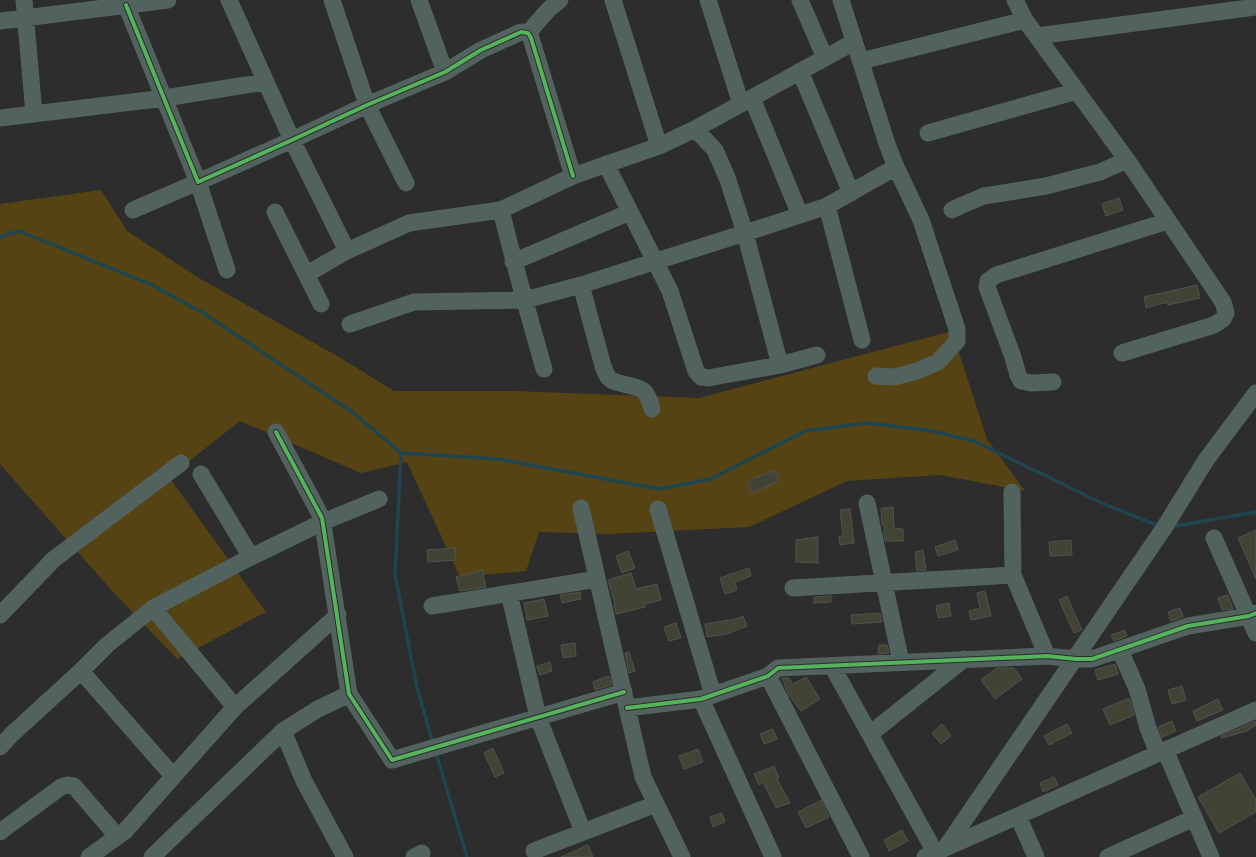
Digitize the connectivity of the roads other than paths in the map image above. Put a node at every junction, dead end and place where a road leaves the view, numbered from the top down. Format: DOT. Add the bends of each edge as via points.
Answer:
graph roads {
  1 [pos="24,0"];
  2 [pos="168,0"];
  3 [pos="229,0"];
  4 [pos="332,0"];
  5 [pos="419,0"];
  6 [pos="560,0"];
  7 [pos="613,0"];
  8 [pos="708,0"];
  9 [pos="800,0"];
  10 [pos="841,0"];
  11 [pos="1015,0"];
  12 [pos="116,4"];
  13 [pos="1256,6"];
  14 [pos="25,18"];
  15 [pos="1025,20"];
  16 [pos="0,21"];
  17 [pos="528,32"];
  18 [pos="1036,36"];
  19 [pos="854,42"];
  20 [pos="825,58"];
  21 [pos="861,61"];
  22 [pos="800,71"];
  23 [pos="445,72"];
  24 [pos="266,82"];
  25 [pos="1077,91"];
  26 [pos="165,98"];
  27 [pos="746,101"];
  28 [pos="367,105"];
  29 [pos="34,114"];
  30 [pos="0,118"];
  31 [pos="695,129"];
  32 [pos="928,133"];
  33 [pos="292,140"];
  34 [pos="659,146"];
  35 [pos="1127,160"];
  36 [pos="606,164"];
  37 [pos="896,167"];
  38 [pos="573,176"];
  39 [pos="198,182"];
  40 [pos="406,182"];
  41 [pos="851,193"];
  42 [pos="827,206"];
  43 [pos="133,210"];
  44 [pos="501,210"];
  45 [pos="952,210"];
  46 [pos="275,212"];
  47 [pos="630,212"];
  48 [pos="800,215"];
  49 [pos="1168,221"];
  50 [pos="745,233"];
  51 [pos="347,251"];
  52 [pos="654,261"];
  53 [pos="513,262"];
  54 [pos="227,270"];
  55 [pos="307,274"];
  56 [pos="581,285"];
  57 [pos="525,300"];
  58 [pos="321,304"];
  59 [pos="350,324"];
  60 [pos="862,340"];
  61 [pos="1122,353"];
  62 [pos="817,355"];
  63 [pos="780,365"];
  64 [pos="544,369"];
  65 [pos="876,376"];
  66 [pos="1054,382"];
  67 [pos="1256,393"];
  68 [pos="652,409"];
  69 [pos="276,432"];
  70 [pos="181,462"];
  71 [pos="201,474"];
  72 [pos="1012,492"];
  73 [pos="379,499"];
  74 [pos="867,503"];
  75 [pos="581,508"];
  76 [pos="658,509"];
  77 [pos="323,522"];
  78 [pos="1214,538"];
  79 [pos="250,557"];
  80 [pos="1013,575"];
  81 [pos="598,578"];
  82 [pos="884,583"];
  83 [pos="793,588"];
  84 [pos="509,593"];
  85 [pos="432,606"];
  86 [pos="153,608"];
  87 [pos="0,615"];
  88 [pos="338,615"];
  89 [pos="1252,615"];
  90 [pos="1256,633"];
  91 [pos="1120,650"];
  92 [pos="1047,656"];
  93 [pos="1076,659"];
  94 [pos="964,660"];
  95 [pos="901,662"];
  96 [pos="832,666"];
  97 [pos="81,671"];
  98 [pos="768,676"];
  99 [pos="349,694"];
  100 [pos="707,697"];
  101 [pos="626,700"];
  102 [pos="235,707"];
  103 [pos="1256,710"];
  104 [pos="538,717"];
  105 [pos="283,732"];
  106 [pos="870,734"];
  107 [pos="0,747"];
  108 [pos="1161,752"];
  109 [pos="173,776"];
  110 [pos="656,804"];
  111 [pos="1018,816"];
  112 [pos="1194,818"];
  113 [pos="0,832"];
  114 [pos="583,832"];
  115 [pos="117,836"];
  116 [pos="534,850"];
  117 [pos="936,852"];
  118 [pos="89,857"];
  119 [pos="152,857"];
  120 [pos="345,857"];
  121 [pos="682,857"];
  122 [pos="773,857"];
  123 [pos="861,857"];
  124 [pos="1036,857"];
  125 [pos="1108,857"];
  126 [pos="1211,857"];
  1 -- 14 [label="street"];
  2 -- 12 [label="street"];
  3 -- 24 [label="street"];
  4 -- 28 [label="street"];
  5 -- 23 [label="street"];
  6 -- 17 [label="street" via="548,8"];
  7 -- 34 [label="street"];
  8 -- 27 [label="street"];
  9 -- 20 [label="street"];
  10 -- 19 [label="street"];
  11 -- 15 [label="street"];
  12 -- 14 [label="street"];
  12 -- 26 [label="street"];
  13 -- 18 [label="street"];
  14 -- 16 [label="street"];
  14 -- 29 [label="street"];
  15 -- 18 [label="street"];
  15 -- 21 [label="street"];
  17 -- 23 [label="street" via="521,32 481,50"];
  17 -- 38 [label="street"];
  18 -- 25 [label="street"];
  19 -- 20 [label="street"];
  19 -- 21 [label="street"];
  20 -- 22 [label="street"];
  21 -- 37 [label="street"];
  22 -- 27 [label="street"];
  22 -- 41 [label="street"];
  23 -- 28 [label="street"];
  24 -- 26 [label="street"];
  24 -- 33 [label="street"];
  25 -- 32 [label="street"];
  25 -- 35 [label="street"];
  26 -- 29 [label="street"];
  26 -- 39 [label="street"];
  27 -- 31 [label="street"];
  27 -- 48 [label="street"];
  28 -- 33 [label="street"];
  28 -- 40 [label="street"];
  29 -- 30 [label="street"];
  31 -- 34 [label="street"];
  31 -- 50 [label="street" via="715,150 728,180"];
  33 -- 39 [label="street"];
  33 -- 51 [label="street"];
  34 -- 36 [label="street"];
  35 -- 45 [label="street" via="1100,172 1046,186 984,196"];
  35 -- 49 [label="street"];
  36 -- 38 [label="street"];
  36 -- 47 [label="street"];
  37 -- 41 [label="street"];
  37 -- 65 [label="street" via="921,220 957,329 957,341 938,362 894,377"];
  38 -- 44 [label="street"];
  39 -- 43 [label="street"];
  39 -- 54 [label="street"];
  41 -- 42 [label="street"];
  42 -- 48 [label="street"];
  42 -- 60 [label="street"];
  44 -- 51 [label="street" via="409,223"];
  44 -- 53 [label="street"];
  46 -- 55 [label="street"];
  47 -- 52 [label="street"];
  47 -- 53 [label="street"];
  48 -- 50 [label="street"];
  49 -- 61 [label="street" via="1223,302 1226,313 1223,319 1214,325"];
  49 -- 66 [label="street" via="996,275 988,281 987,286 1021,381"];
  50 -- 52 [label="street"];
  50 -- 63 [label="street"];
  51 -- 55 [label="street"];
  52 -- 56 [label="street"];
  52 -- 63 [label="street" via="670,291 696,371 701,377 708,378"];
  53 -- 57 [label="street"];
  55 -- 58 [label="street"];
  56 -- 57 [label="street"];
  56 -- 68 [label="street" via="607,377 646,392"];
  57 -- 59 [label="street" via="414,302"];
  57 -- 64 [label="street"];
  62 -- 63 [label="street"];
  67 -- 93 [label="street" via="1206,460 1164,528"];
  69 -- 77 [label="street"];
  70 -- 87 [label="street" via="54,559"];
  71 -- 79 [label="street"];
  72 -- 80 [label="street"];
  73 -- 77 [label="street"];
  74 -- 82 [label="street"];
  75 -- 81 [label="street"];
  76 -- 100 [label="street"];
  77 -- 79 [label="street"];
  77 -- 88 [label="street"];
  78 -- 89 [label="street"];
  79 -- 86 [label="street"];
  80 -- 82 [label="street"];
  80 -- 92 [label="street"];
  81 -- 84 [label="street"];
  81 -- 101 [label="street"];
  82 -- 83 [label="street"];
  82 -- 95 [label="street"];
  84 -- 85 [label="street"];
  84 -- 104 [label="street"];
  86 -- 97 [label="street" via="107,645"];
  86 -- 102 [label="street"];
  88 -- 99 [label="street"];
  88 -- 102 [label="street"];
  89 -- 90 [label="street"];
  89 -- 91 [label="street" via="1188,626"];
  91 -- 93 [label="street" via="1092,659"];
  91 -- 108 [label="street" via="1137,689 1148,728"];
  92 -- 93 [label="street"];
  92 -- 94 [label="street"];
  93 -- 117 [label="street"];
  94 -- 95 [label="street"];
  94 -- 106 [label="street"];
  95 -- 96 [label="street"];
  96 -- 98 [label="street" via="778,668"];
  96 -- 106 [label="street"];
  97 -- 107 [label="street"];
  97 -- 109 [label="street"];
  98 -- 100 [label="street"];
  98 -- 123 [label="street"];
  99 -- 104 [label="street" via="392,760"];
  99 -- 105 [label="street" via="318,709"];
  100 -- 101 [label="street"];
  100 -- 122 [label="street"];
  101 -- 104 [label="street"];
  101 -- 110 [label="street" via="643,777"];
  102 -- 109 [label="street"];
  103 -- 108 [label="street"];
  104 -- 114 [label="street"];
  105 -- 119 [label="street"];
  105 -- 120 [label="street" via="304,781"];
  106 -- 117 [label="street"];
  108 -- 111 [label="street"];
  108 -- 112 [label="street"];
  109 -- 115 [label="street" via="125,831"];
  110 -- 114 [label="street"];
  110 -- 121 [label="street"];
  111 -- 117 [label="street"];
  111 -- 124 [label="street"];
  112 -- 125 [label="street"];
  112 -- 126 [label="street"];
  113 -- 115 [label="street" via="67,785 74,786"];
  114 -- 116 [label="street"];
  115 -- 118 [label="street"];
}
